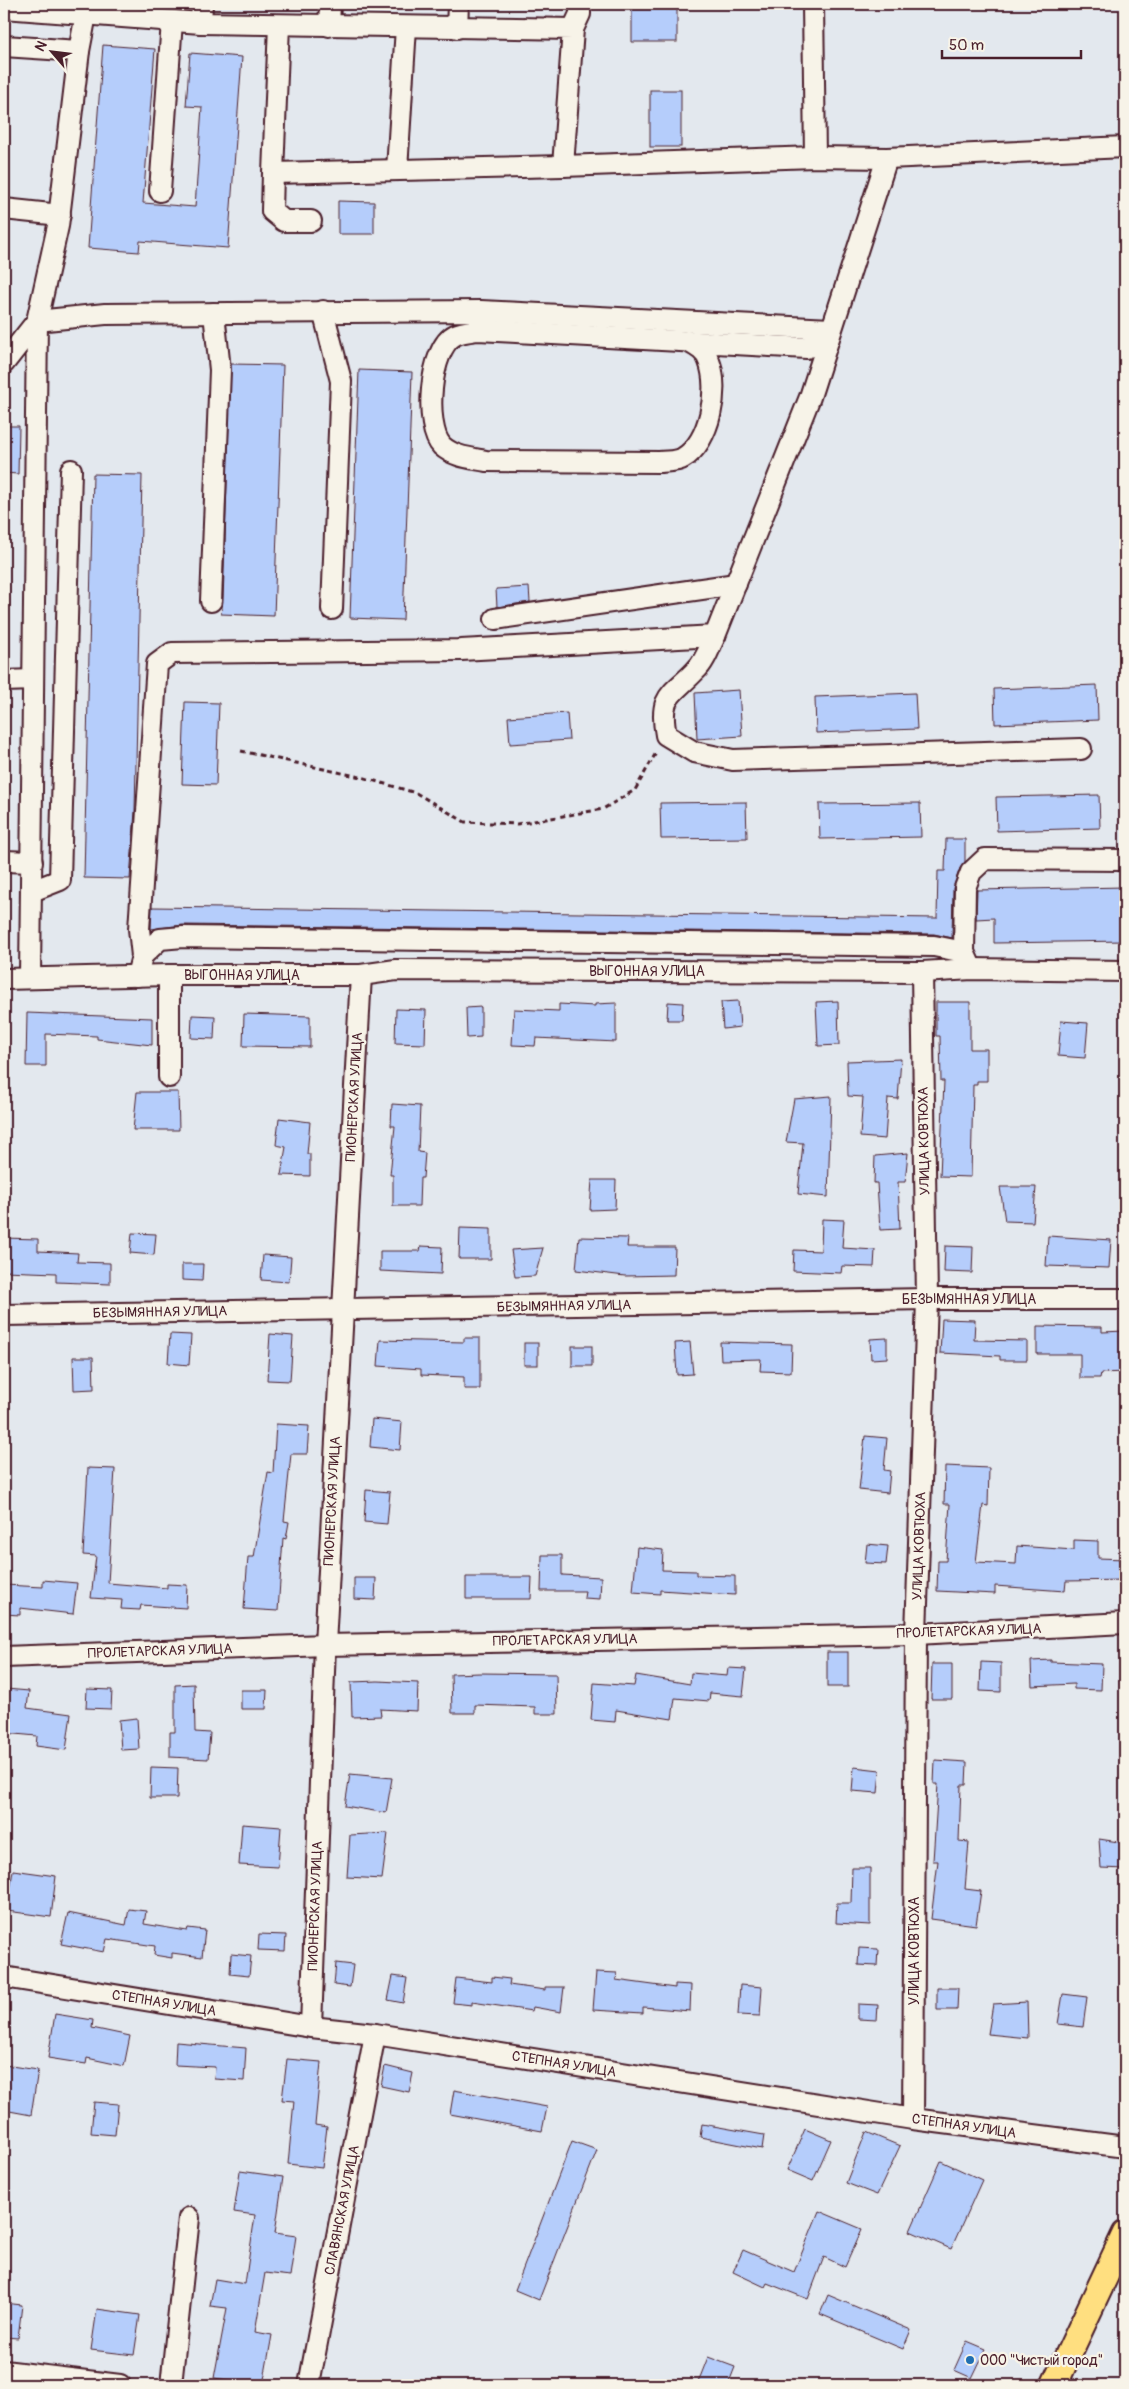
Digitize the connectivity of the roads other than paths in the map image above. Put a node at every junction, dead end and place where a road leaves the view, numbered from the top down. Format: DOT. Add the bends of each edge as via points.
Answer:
graph roads {
  1 [pos="330,4"];
  2 [pos="458,4"];
  3 [pos="580,4"];
  4 [pos="813,4"];
  5 [pos="11,7"];
  6 [pos="88,9"];
  7 [pos="201,14"];
  8 [pos="172,21"];
  9 [pos="279,25"];
  10 [pos="329,26"];
  11 [pos="406,27"];
  12 [pos="457,28"];
  13 [pos="573,29"];
  14 [pos="4,46"];
  15 [pos="79,51"];
  16 [pos="1125,147"];
  17 [pos="815,158"];
  18 [pos="887,158"];
  19 [pos="563,166"];
  20 [pos="397,170"];
  21 [pos="273,173"];
  22 [pos="160,191"];
  23 [pos="4,209"];
  24 [pos="60,215"];
  25 [pos="311,221"];
  26 [pos="323,311"];
  27 [pos="214,313"];
  28 [pos="37,321"];
  29 [pos="831,329"];
  30 [pos="687,341"];
  31 [pos="4,364"];
  32 [pos="71,470"];
  33 [pos="736,584"];
  34 [pos="68,589"];
  35 [pos="34,590"];
  36 [pos="211,600"];
  37 [pos="332,608"];
  38 [pos="495,619"];
  39 [pos="715,636"];
  40 [pos="33,680"];
  41 [pos="4,681"];
  42 [pos="33,743"];
  43 [pos="64,743"];
  44 [pos="1081,749"];
  45 [pos="1125,860"];
  46 [pos="4,862"];
  47 [pos="32,862"];
  48 [pos="32,891"];
  49 [pos="396,939"];
  50 [pos="833,945"];
  51 [pos="142,956"];
  52 [pos="968,960"];
  53 [pos="396,970"];
  54 [pos="1125,970"];
  55 [pos="832,971"];
  56 [pos="922,972"];
  57 [pos="169,975"];
  58 [pos="361,975"];
  59 [pos="137,976"];
  60 [pos="4,978"];
  61 [pos="30,978"];
  62 [pos="169,1077"];
  63 [pos="927,1299"];
  64 [pos="1125,1299"];
  65 [pos="342,1310"];
  66 [pos="4,1315"];
  67 [pos="1125,1624"];
  68 [pos="916,1634"];
  69 [pos="325,1645"];
  70 [pos="4,1657"];
  71 [pos="4,1977"];
  72 [pos="311,2027"];
  73 [pos="375,2034"];
  74 [pos="913,2119"];
  75 [pos="1125,2147"];
  76 [pos="189,2218"];
  77 [pos="1125,2234"];
  78 [pos="4,2370"];
  79 [pos="120,2385"];
  80 [pos="171,2385"];
  81 [pos="308,2385"];
  82 [pos="1054,2385"];
  1 -- 10 [label="street"];
  2 -- 12 [label="street"];
  3 -- 13 [label="street" via="580,14"];
  4 -- 17 [label="street"];
  5 -- 6 [label="street"];
  6 -- 8 [label="street"];
  6 -- 15 [label="street"];
  7 -- 8 [label="street"];
  7 -- 9 [label="street"];
  8 -- 22 [label="street"];
  9 -- 10 [label="street"];
  9 -- 21 [label="street"];
  10 -- 11 [label="street"];
  11 -- 12 [label="street"];
  11 -- 20 [label="street"];
  12 -- 13 [label="street"];
  13 -- 19 [label="street"];
  14 -- 15 [label="street"];
  15 -- 24 [label="street"];
  16 -- 18 [label="street"];
  17 -- 18 [label="street"];
  17 -- 19 [label="street"];
  18 -- 29 [label="street"];
  19 -- 20 [label="street"];
  20 -- 21 [label="street"];
  21 -- 25 [label="street" via="272,211 284,221"];
  23 -- 24 [label="street"];
  24 -- 28 [label="street"];
  26 -- 27 [label="street"];
  26 -- 29 [label="street" via="482,311"];
  26 -- 37 [label="street" via="341,381"];
  27 -- 28 [label="street" via="105,314"];
  27 -- 36 [label="street" via="220,370"];
  28 -- 31 [label="street"];
  28 -- 35 [label="street"];
  29 -- 30 [label="street" via="807,348"];
  29 -- 33 [label="street" via="810,397"];
  30 -- 30 [label="street" via="478,330 454,335 438,353 432,373 433,426 441,445 459,456 486,461 681,460 697,447 708,426 713,382 710,360 702,349"];
  32 -- 34 [label="street"];
  33 -- 38 [label="street"];
  33 -- 39 [label="street"];
  34 -- 35 [label="street"];
  34 -- 43 [label="street"];
  35 -- 40 [label="street"];
  39 -- 44 [label="street" via="698,669 670,692 662,717 666,735 694,752 733,760"];
  39 -- 51 [label="street" via="461,650 172,653 157,664 139,929"];
  40 -- 41 [label="street"];
  40 -- 42 [label="street"];
  42 -- 43 [label="street"];
  42 -- 47 [label="street"];
  43 -- 48 [label="street" via="60,880"];
  45 -- 52 [label="street" via="986,859 971,872 965,888"];
  46 -- 47 [label="street"];
  47 -- 48 [label="street"];
  48 -- 61 [label="street"];
  49 -- 50 [label="street"];
  49 -- 51 [label="street" via="160,939"];
  49 -- 53 [label="street"];
  50 -- 52 [label="street" via="934,946"];
  50 -- 55 [label="street"];
  51 -- 59 [label="street"];
  52 -- 54 [label="street, ВЫГОННАЯ УЛИЦА"];
  52 -- 56 [label="street, ВЫГОННАЯ УЛИЦА"];
  53 -- 55 [label="street, ВЫГОННАЯ УЛИЦА"];
  53 -- 58 [label="street, ВЫГОННАЯ УЛИЦА"];
  55 -- 56 [label="street, ВЫГОННАЯ УЛИЦА"];
  56 -- 63 [label="street, УЛИЦА КОВТЮХА"];
  57 -- 58 [label="street, ВЫГОННАЯ УЛИЦА"];
  57 -- 59 [label="street, ВЫГОННАЯ УЛИЦА"];
  57 -- 62 [label="street, ВЫГОННАЯ УЛИЦА"];
  58 -- 65 [label="street, ПИОНЕРСКАЯ УЛИЦА"];
  59 -- 61 [label="street, ВЫГОННАЯ УЛИЦА"];
  60 -- 61 [label="street, ВЫГОННАЯ УЛИЦА"];
  63 -- 64 [label="street, БЕЗЫМЯННАЯ УЛИЦА"];
  63 -- 65 [label="street, БЕЗЫМЯННАЯ УЛИЦА"];
  63 -- 68 [label="street, УЛИЦА КОВТЮХА"];
  65 -- 66 [label="street, БЕЗЫМЯННАЯ УЛИЦА"];
  65 -- 69 [label="street, ПИОНЕРСКАЯ УЛИЦА"];
  67 -- 68 [label="street, ПРОЛЕТАРСКАЯ УЛИЦА"];
  68 -- 69 [label="street, ПРОЛЕТАРСКАЯ УЛИЦА"];
  68 -- 74 [label="street, УЛИЦА КОВТЮХА"];
  69 -- 70 [label="street, ПРОЛЕТАРСКАЯ УЛИЦА"];
  69 -- 72 [label="street, ПИОНЕРСКАЯ УЛИЦА"];
  71 -- 72 [label="street, СТЕПНАЯ УЛИЦА"];
  72 -- 73 [label="street, СТЕПНАЯ УЛИЦА"];
  73 -- 74 [label="street, СТЕПНАЯ УЛИЦА"];
  73 -- 81 [label="street, СЛАВЯНСКАЯ УЛИЦА"];
  74 -- 75 [label="street, СТЕПНАЯ УЛИЦА"];
  76 -- 80 [label="street"];
  77 -- 82 [label="main road"];
  78 -- 79 [label="street"];
}
